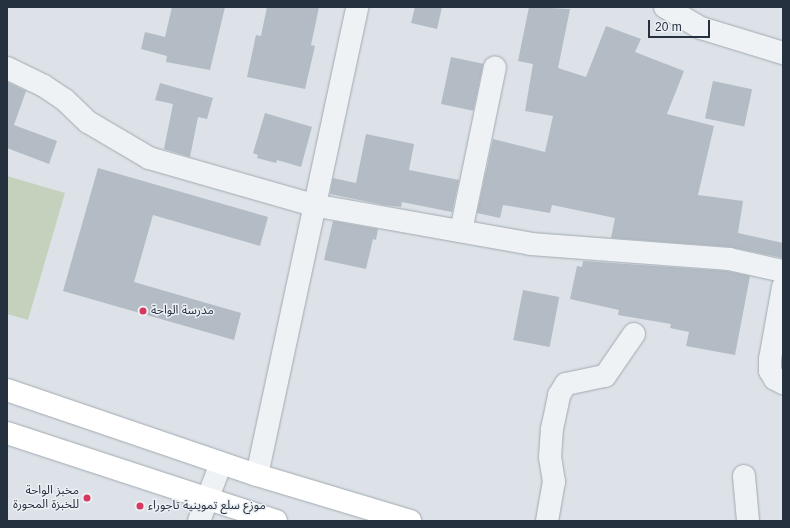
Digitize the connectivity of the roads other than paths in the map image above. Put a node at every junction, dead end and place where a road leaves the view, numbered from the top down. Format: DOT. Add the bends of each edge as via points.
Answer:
graph roads {
  1 [pos="357,7"];
  2 [pos="665,7"];
  3 [pos="783,53"];
  4 [pos="495,67"];
  5 [pos="7,68"];
  6 [pos="313,205"];
  7 [pos="461,231"];
  8 [pos="783,272"];
  9 [pos="783,288"];
  10 [pos="634,334"];
  11 [pos="783,383"];
  12 [pos="7,390"];
  13 [pos="7,433"];
  14 [pos="221,463"];
  15 [pos="257,475"];
  16 [pos="744,476"];
  17 [pos="207,500"];
  18 [pos="199,521"];
  19 [pos="276,521"];
  20 [pos="410,521"];
  21 [pos="547,521"];
  22 [pos="748,521"];
  1 -- 6 [label="street"];
  2 -- 3 [label="street" via="701,28"];
  4 -- 7 [label="street"];
  5 -- 6 [label="street" via="44,86 88,122 149,158"];
  6 -- 7 [label="street"];
  6 -- 15 [label="street"];
  7 -- 8 [label="street" via="532,244 729,259"];
  9 -- 11 [label="street" via="770,370 775,379"];
  10 -- 21 [label="street" via="605,376 566,384 560,395 552,430 550,457 554,482"];
  12 -- 14 [label="main road"];
  13 -- 17 [label="main road"];
  14 -- 15 [label="main road"];
  14 -- 17 [label="street"];
  15 -- 20 [label="main road"];
  16 -- 22 [label="street"];
  17 -- 18 [label="street"];
  17 -- 19 [label="main road"];
}
